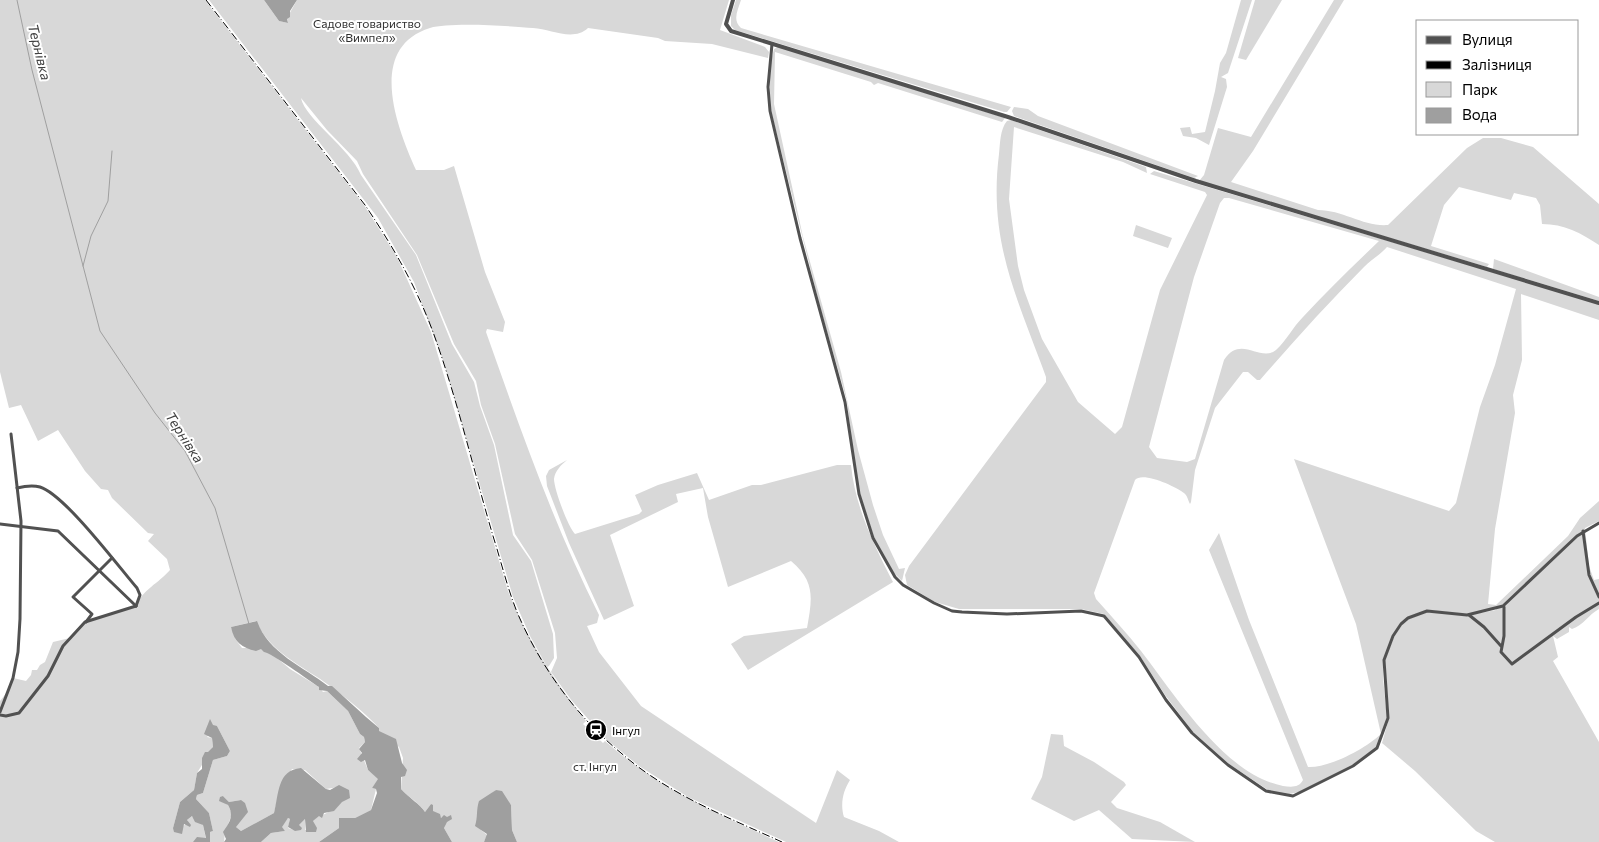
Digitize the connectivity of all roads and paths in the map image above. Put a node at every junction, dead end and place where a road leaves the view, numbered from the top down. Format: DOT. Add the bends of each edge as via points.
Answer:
graph roads {
  1 [pos="733,0"];
  2 [pos="772,44"];
  3 [pos="1599,303"];
  4 [pos="11,434"];
  5 [pos="17,488"];
  6 [pos="1599,523"];
  7 [pos="0,524"];
  8 [pos="20,526"];
  9 [pos="1583,531"];
  10 [pos="112,558"];
  11 [pos="98,570"];
  12 [pos="1599,597"];
  13 [pos="1599,604"];
  14 [pos="136,606"];
  15 [pos="1503,606"];
  16 [pos="1469,615"];
  17 [pos="85,622"];
  18 [pos="1501,647"];
  19 [pos="0,713"];
  1 -- 2 [label="street" via="726,20 728,29"];
  2 -- 3 [label="street" via="1008,117 1196,181"];
  2 -- 16 [label="street" via="768,87 770,111 845,402 859,494 873,538 893,574 903,585 952,611 1007,614 1091,612 1104,616 1139,657 1192,734 1228,765 1266,791 1285,796 1312,789 1377,748 1388,718 1384,660 1401,624 1427,611"];
  4 -- 5 [label="street"];
  5 -- 8 [label="street"];
  5 -- 10 [label="street" via="36,486 52,493"];
  6 -- 9 [label="street"];
  7 -- 8 [label="street"];
  8 -- 11 [label="street" via="58,530"];
  8 -- 19 [label="street" via="18,652 13,678"];
  9 -- 12 [label="street" via="1589,575"];
  9 -- 15 [label="street"];
  10 -- 11 [label="street"];
  10 -- 14 [label="street" via="140,595"];
  11 -- 14 [label="street"];
  11 -- 17 [label="street" via="73,597 92,614"];
  13 -- 18 [label="street" via="1512,664 1505,658"];
  14 -- 17 [label="street"];
  15 -- 16 [label="street"];
  15 -- 18 [label="street"];
  16 -- 18 [label="street"];
  17 -- 19 [label="street" via="63,646 48,676 20,712 6,716"];
}
